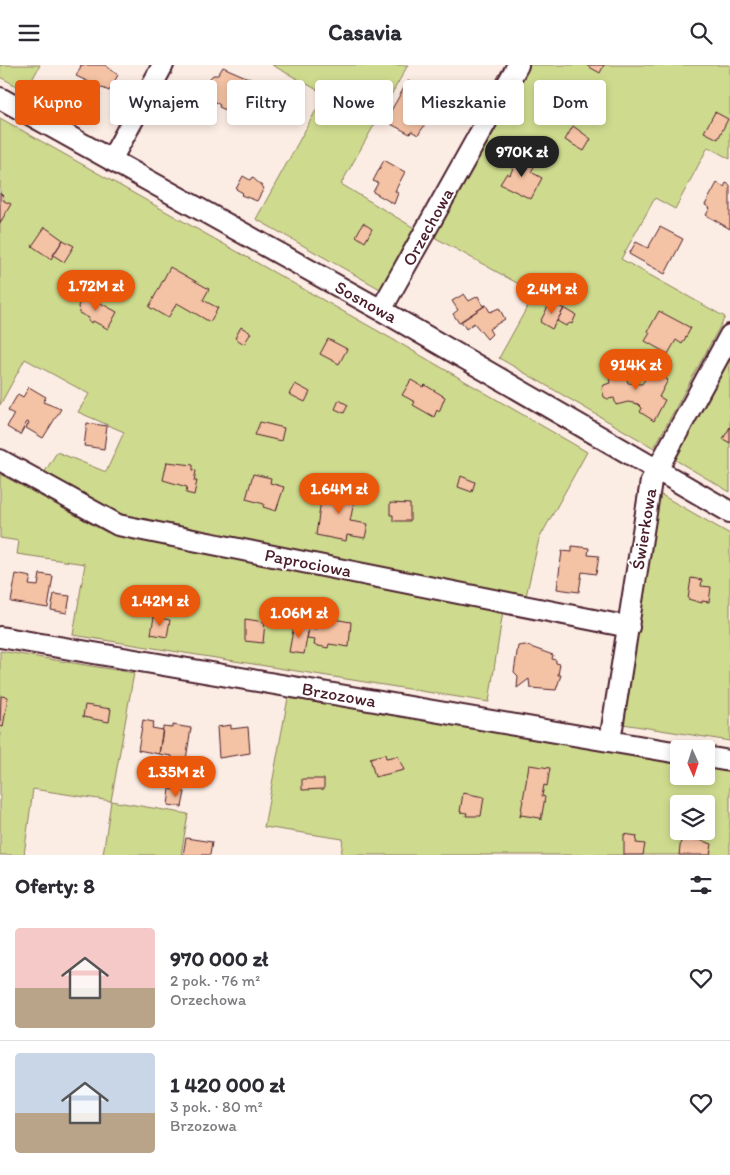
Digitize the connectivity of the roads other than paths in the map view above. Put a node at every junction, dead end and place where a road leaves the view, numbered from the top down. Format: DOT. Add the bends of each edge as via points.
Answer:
graph roads {
  1 [pos="163,65"];
  2 [pos="518,65"];
  3 [pos="0,98"];
  4 [pos="111,160"];
  5 [pos="381,310"];
  6 [pos="730,335"];
  7 [pos="0,460"];
  8 [pos="656,469"];
  9 [pos="730,512"];
  10 [pos="629,627"];
  11 [pos="0,637"];
  12 [pos="610,741"];
  13 [pos="670,751"];
  14 [pos="715,758"];
  15 [pos="730,761"];
  1 -- 4 [label="street"];
  2 -- 5 [label="street, Orzechowa"];
  3 -- 4 [label="street, Sosnowa"];
  4 -- 5 [label="street, Sosnowa"];
  5 -- 8 [label="street, Sosnowa"];
  6 -- 8 [label="street, Świerkowa"];
  7 -- 10 [label="street, Paprociowa" via="118,525"];
  8 -- 9 [label="street, Sosnowa"];
  8 -- 10 [label="street, Świerkowa" via="651,481"];
  10 -- 12 [label="street, Świerkowa"];
  11 -- 12 [label="street, Brzozowa"];
  12 -- 13 [label="street, Brzozowa"];
  14 -- 15 [label="street"];
}
